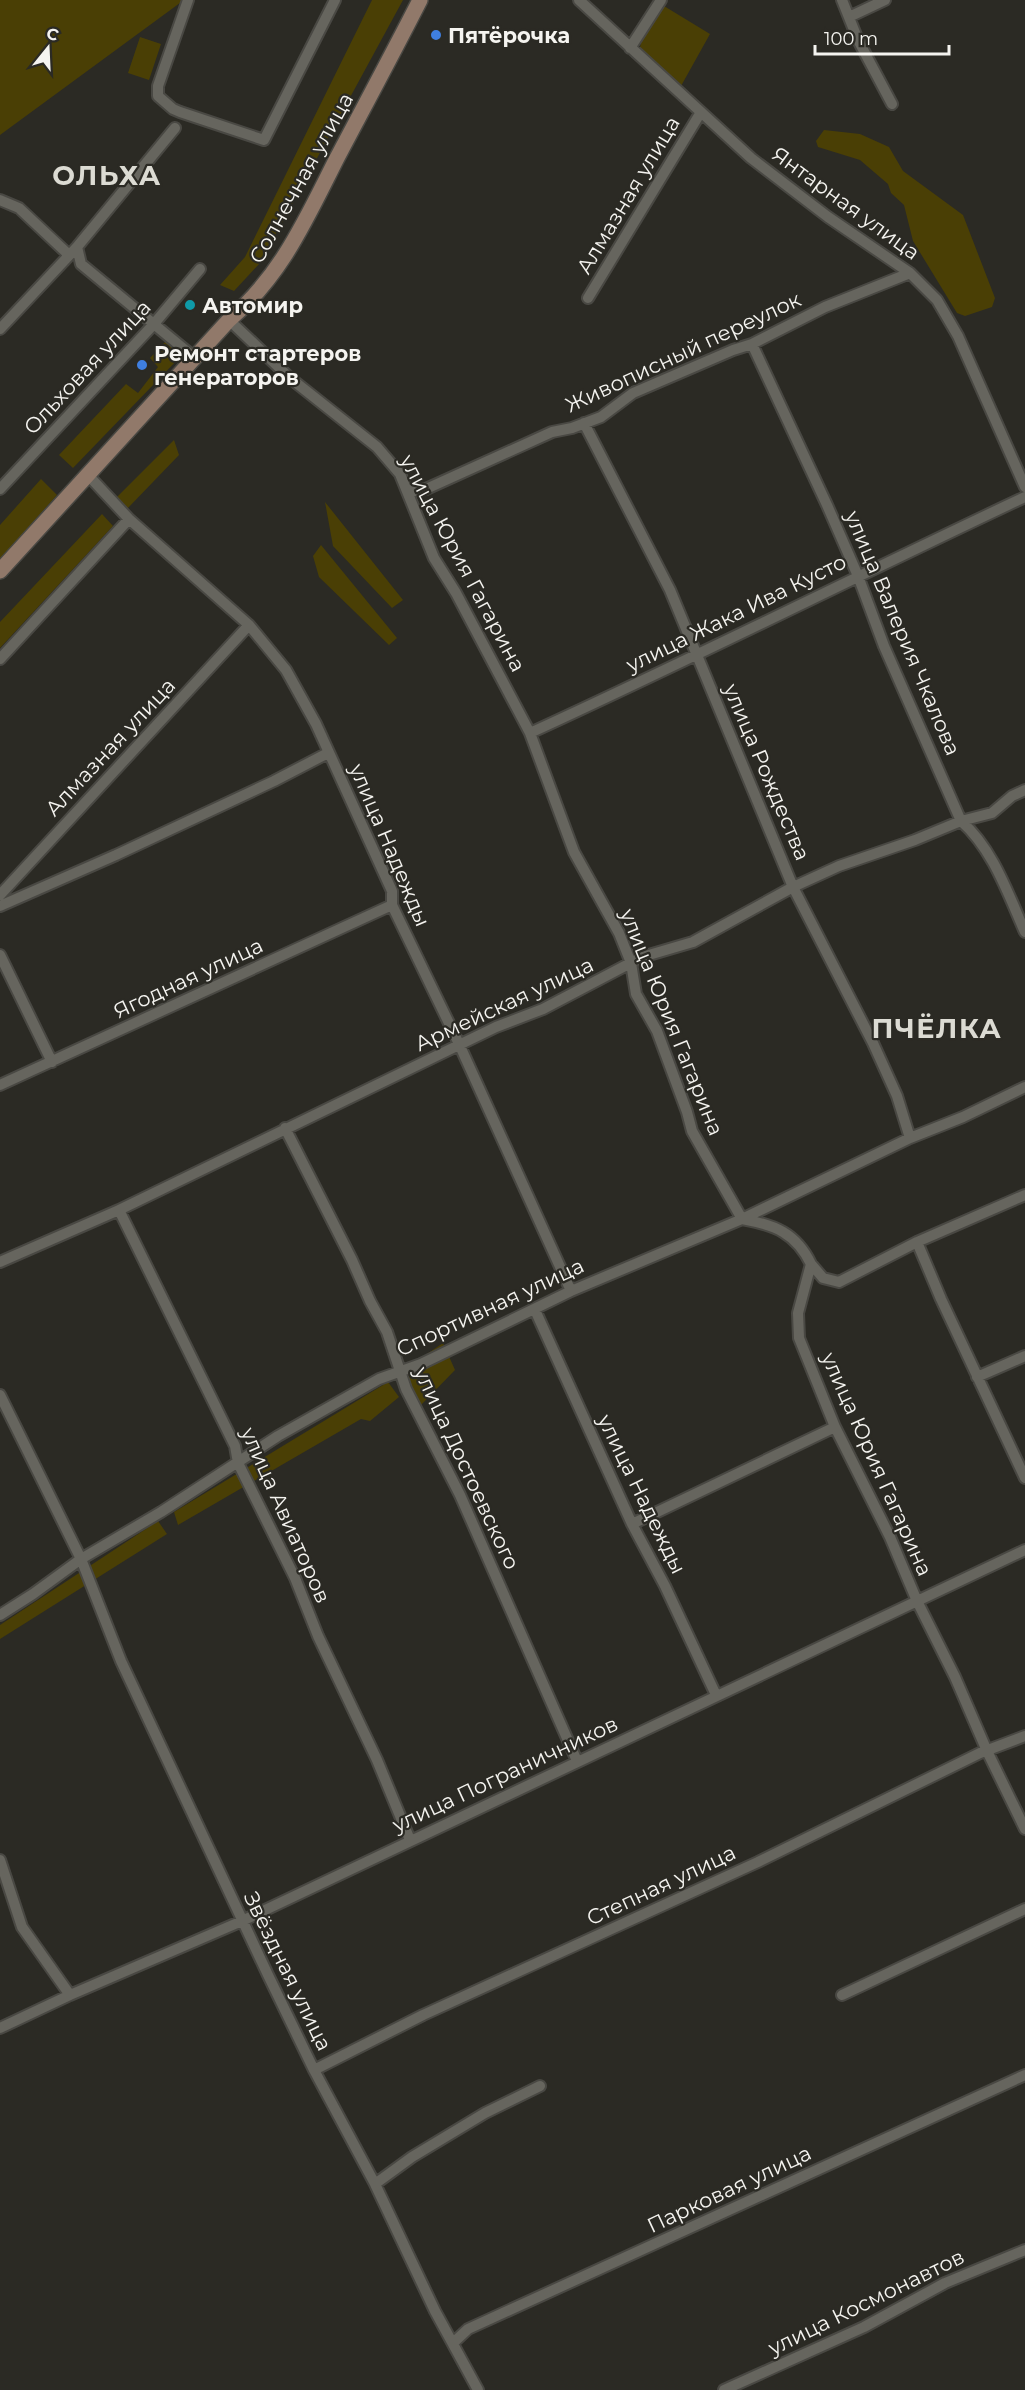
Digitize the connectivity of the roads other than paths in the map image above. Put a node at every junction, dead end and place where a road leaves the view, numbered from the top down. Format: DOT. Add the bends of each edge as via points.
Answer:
graph roads {
  1 [pos="188,0"];
  2 [pos="335,0"];
  3 [pos="420,0"];
  4 [pos="579,0"];
  5 [pos="661,0"];
  6 [pos="842,0"];
  7 [pos="885,0"];
  8 [pos="849,17"];
  9 [pos="630,48"];
  10 [pos="892,104"];
  11 [pos="701,112"];
  12 [pos="175,128"];
  13 [pos="0,200"];
  14 [pos="73,251"];
  15 [pos="200,269"];
  16 [pos="910,273"];
  17 [pos="588,298"];
  18 [pos="229,320"];
  19 [pos="153,325"];
  20 [pos="0,328"];
  21 [pos="752,344"];
  22 [pos="195,358"];
  23 [pos="584,423"];
  24 [pos="88,475"];
  25 [pos="1025,487"];
  26 [pos="0,489"];
  27 [pos="406,489"];
  28 [pos="1025,497"];
  29 [pos="129,519"];
  30 [pos="0,571"];
  31 [pos="858,576"];
  32 [pos="249,626"];
  33 [pos="697,656"];
  34 [pos="0,659"];
  35 [pos="530,733"];
  36 [pos="328,753"];
  37 [pos="1025,790"];
  38 [pos="961,821"];
  39 [pos="793,887"];
  40 [pos="0,895"];
  41 [pos="392,905"];
  42 [pos="0,906"];
  43 [pos="1025,932"];
  44 [pos="0,955"];
  45 [pos="631,963"];
  46 [pos="460,1046"];
  47 [pos="52,1062"];
  48 [pos="0,1085"];
  49 [pos="1025,1087"];
  50 [pos="285,1128"];
  51 [pos="910,1138"];
  52 [pos="1025,1195"];
  53 [pos="119,1210"];
  54 [pos="742,1219"];
  55 [pos="917,1242"];
  56 [pos="0,1262"];
  57 [pos="812,1264"];
  58 [pos="571,1291"];
  59 [pos="535,1310"];
  60 [pos="1025,1356"];
  61 [pos="400,1370"];
  62 [pos="977,1377"];
  63 [pos="0,1395"];
  64 [pos="835,1427"];
  65 [pos="238,1463"];
  66 [pos="1025,1478"];
  67 [pos="632,1524"];
  68 [pos="1025,1550"];
  69 [pos="81,1559"];
  70 [pos="917,1601"];
  71 [pos="0,1615"];
  72 [pos="716,1695"];
  73 [pos="1025,1736"];
  74 [pos="987,1751"];
  75 [pos="577,1761"];
  76 [pos="1025,1829"];
  77 [pos="410,1840"];
  78 [pos="0,1860"];
  79 [pos="1025,1910"];
  80 [pos="242,1921"];
  81 [pos="70,1995"];
  82 [pos="842,1995"];
  83 [pos="0,2028"];
  84 [pos="314,2070"];
  85 [pos="1025,2075"];
  86 [pos="540,2086"];
  87 [pos="375,2184"];
  88 [pos="1025,2250"];
  89 [pos="453,2343"];
  90 [pos="478,2390"];
  91 [pos="724,2390"];
  1 -- 2 [label="street" via="158,96 180,112 264,140"];
  3 -- 18 [label="street, Солнечная улица" via="287,252 271,278"];
  4 -- 9 [label="street, Янтарная улица"];
  5 -- 9 [label="street"];
  6 -- 8 [label="street"];
  7 -- 8 [label="street"];
  8 -- 10 [label="street"];
  9 -- 11 [label="street, Янтарная улица"];
  11 -- 16 [label="street, Янтарная улица" via="751,158"];
  11 -- 17 [label="street, Алмазная улица"];
  12 -- 14 [label="street"];
  13 -- 14 [label="street" via="19,208"];
  14 -- 19 [label="street" via="81,264"];
  14 -- 20 [label="street"];
  15 -- 19 [label="street, Ольховая улица"];
  16 -- 21 [label="street, Живописный переулок" via="825,307"];
  16 -- 25 [label="street, Янтарная улица" via="937,300 958,336"];
  18 -- 22 [label="street, Солнечная улица"];
  18 -- 27 [label="street, улица Юрия Гагарина" via="290,378 377,447"];
  19 -- 22 [label="street"];
  19 -- 26 [label="street, Ольховая улица"];
  21 -- 23 [label="street, Живописный переулок" via="633,393 601,417"];
  21 -- 31 [label="street, улица Валерия Чкалова"];
  22 -- 24 [label="street, Солнечная улица"];
  23 -- 27 [label="street, Живописный переулок" via="552,432 426,489"];
  23 -- 33 [label="street, улица Рождества" via="666,582"];
  24 -- 29 [label="street, улица Надежды"];
  24 -- 30 [label="street, Солнечная улица"];
  27 -- 35 [label="street, улица Юрия Гагарина" via="434,558"];
  28 -- 31 [label="street, улица Жака Ива Кусто"];
  29 -- 32 [label="street, улица Надежды"];
  29 -- 34 [label="street"];
  31 -- 33 [label="street, улица Жака Ива Кусто"];
  31 -- 38 [label="street, улица Валерия Чкалова" via="884,646"];
  32 -- 36 [label="street, улица Надежды" via="286,670"];
  32 -- 40 [label="street, Алмазная улица"];
  33 -- 35 [label="street, улица Жака Ива Кусто"];
  33 -- 39 [label="street, улица Рождества"];
  35 -- 45 [label="street, улица Юрия Гагарина" via="574,852 620,933"];
  36 -- 41 [label="street, улица Надежды" via="392,891"];
  36 -- 42 [label="street"];
  37 -- 38 [label="street, Армейская улица" via="992,813"];
  38 -- 39 [label="street, Армейская улица"];
  38 -- 43 [label="street, улица Валерия Чкалова" via="984,847"];
  39 -- 45 [label="street, Армейская улица" via="693,942"];
  39 -- 51 [label="street, улица Рождества" via="873,1043 897,1096"];
  41 -- 46 [label="street, улица Надежды"];
  41 -- 47 [label="street, Ягодная улица"];
  44 -- 47 [label="street"];
  45 -- 46 [label="street, Армейская улица"];
  45 -- 54 [label="street, улица Юрия Гагарина" via="636,994 657,1031 692,1131"];
  46 -- 50 [label="street, Армейская улица"];
  46 -- 58 [label="street, улица Надежды"];
  47 -- 48 [label="street, Ягодная улица"];
  49 -- 51 [label="street, Спортивная улица"];
  50 -- 53 [label="street, Армейская улица"];
  50 -- 61 [label="street, улица Достоевского" via="387,1332"];
  51 -- 54 [label="street, Спортивная улица"];
  52 -- 55 [label="street"];
  53 -- 56 [label="street, Армейская улица"];
  53 -- 65 [label="street, улица Авиаторов" via="235,1446"];
  54 -- 57 [label="street" via="786,1232 804,1249"];
  54 -- 58 [label="street, Спортивная улица"];
  55 -- 57 [label="street" via="838,1282 823,1278"];
  55 -- 62 [label="street"];
  57 -- 64 [label="street, улица Юрия Гагарина" via="798,1313 799,1338"];
  58 -- 59 [label="street, Спортивная улица"];
  59 -- 61 [label="street, Спортивная улица" via="421,1364"];
  59 -- 67 [label="street, улица Надежды"];
  60 -- 62 [label="street"];
  61 -- 65 [label="street, Спортивная улица" via="298,1425"];
  61 -- 75 [label="street, улица Достоевского" via="460,1495"];
  62 -- 66 [label="street"];
  63 -- 69 [label="street"];
  64 -- 67 [label="street"];
  64 -- 70 [label="street, улица Юрия Гагарина"];
  65 -- 69 [label="street, Спортивная улица"];
  65 -- 77 [label="street, улица Авиаторов" via="295,1578"];
  67 -- 72 [label="street, улица Надежды"];
  68 -- 70 [label="street, улица Пограничников"];
  69 -- 71 [label="street, Спортивная улица"];
  69 -- 80 [label="street, Звёздная улица" via="121,1661"];
  70 -- 72 [label="street, улица Пограничников"];
  70 -- 74 [label="street, улица Юрия Гагарина"];
  72 -- 75 [label="street, улица Пограничников"];
  73 -- 74 [label="street, Степная улица"];
  74 -- 76 [label="street, улица Юрия Гагарина"];
  74 -- 84 [label="street, Степная улица" via="758,1862 423,2015"];
  75 -- 77 [label="street, улица Пограничников"];
  77 -- 80 [label="street, улица Пограничников"];
  78 -- 81 [label="street" via="22,1927"];
  79 -- 82 [label="street"];
  80 -- 81 [label="street, улица Пограничников"];
  80 -- 84 [label="street, Звёздная улица"];
  81 -- 83 [label="street, улица Пограничников"];
  84 -- 87 [label="street, Звёздная улица"];
  85 -- 89 [label="street, Парковая улица" via="468,2329"];
  86 -- 87 [label="street" via="485,2113"];
  87 -- 89 [label="street, Звёздная улица"];
  88 -- 91 [label="street, улица Космонавтов" via="945,2283 864,2327"];
  89 -- 90 [label="street, Звёздная улица"];
}
